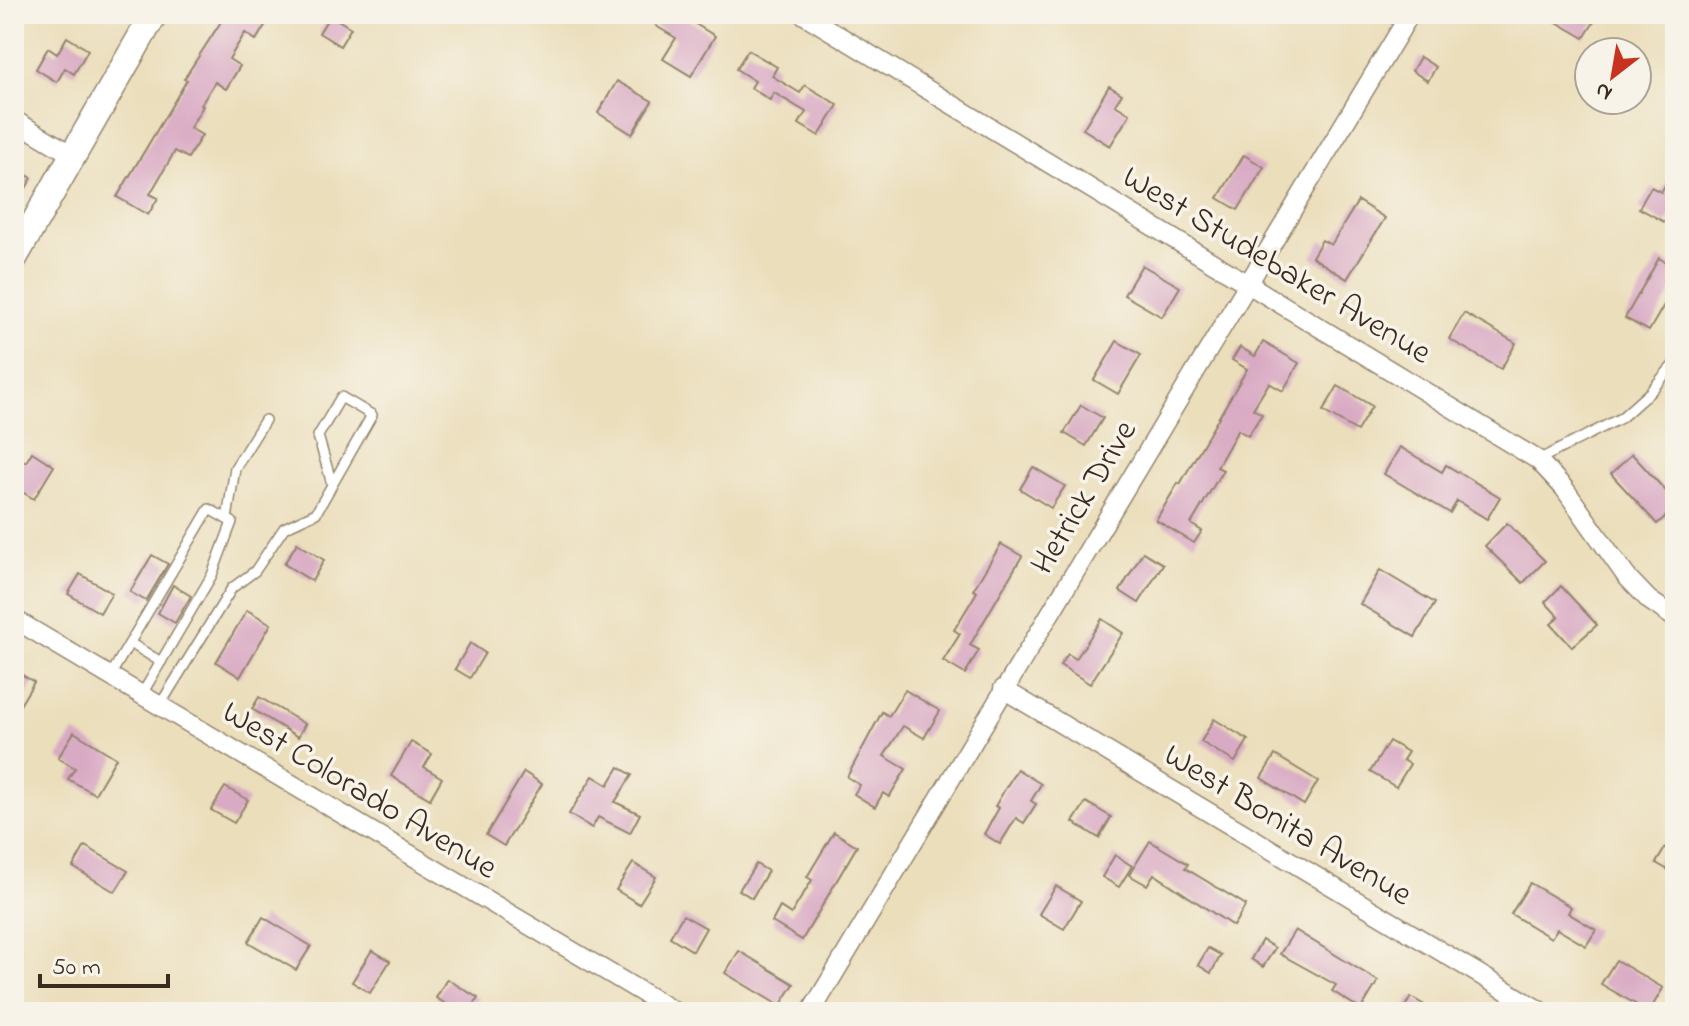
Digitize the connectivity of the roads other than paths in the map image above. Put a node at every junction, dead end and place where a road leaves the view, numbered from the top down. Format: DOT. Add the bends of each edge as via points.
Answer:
graph roads {
  1 [pos="154,14"];
  2 [pos="803,14"];
  3 [pos="1410,14"];
  4 [pos="14,120"];
  5 [pos="71,154"];
  6 [pos="14,258"];
  7 [pos="1247,282"];
  8 [pos="1675,363"];
  9 [pos="265,420"];
  10 [pos="1538,460"];
  11 [pos="332,484"];
  12 [pos="227,519"];
  13 [pos="1675,618"];
  14 [pos="14,619"];
  15 [pos="130,643"];
  16 [pos="161,662"];
  17 [pos="110,676"];
  18 [pos="1003,689"];
  19 [pos="142,694"];
  20 [pos="160,705"];
  21 [pos="675,1012"];
  22 [pos="811,1012"];
  23 [pos="1542,1012"];
  1 -- 5 [label="street"];
  2 -- 7 [label="street, West Studebaker Avenue"];
  3 -- 7 [label="street, Hetrick Drive"];
  4 -- 5 [label="street"];
  5 -- 6 [label="street"];
  7 -- 10 [label="street, West Studebaker Avenue"];
  7 -- 18 [label="street, Hetrick Drive"];
  8 -- 10 [label="lane" via="1621,418"];
  9 -- 12 [label="lane" via="235,468"];
  10 -- 13 [label="street, West Studebaker Avenue" via="1626,576"];
  11 -- 11 [label="lane" via="372,415 341,397 318,436"];
  11 -- 20 [label="lane" via="316,513 284,528 255,571 232,588"];
  12 -- 15 [label="lane" via="209,509"];
  12 -- 16 [label="lane" via="232,522 212,575"];
  14 -- 17 [label="street, West Colorado Avenue"];
  15 -- 16 [label="lane"];
  15 -- 17 [label="lane"];
  16 -- 19 [label="lane"];
  17 -- 19 [label="street, West Colorado Avenue"];
  18 -- 22 [label="street, Hetrick Drive"];
  18 -- 23 [label="street, West Bonita Avenue"];
  19 -- 20 [label="street, West Colorado Avenue"];
  20 -- 21 [label="street, West Colorado Avenue"];
}
